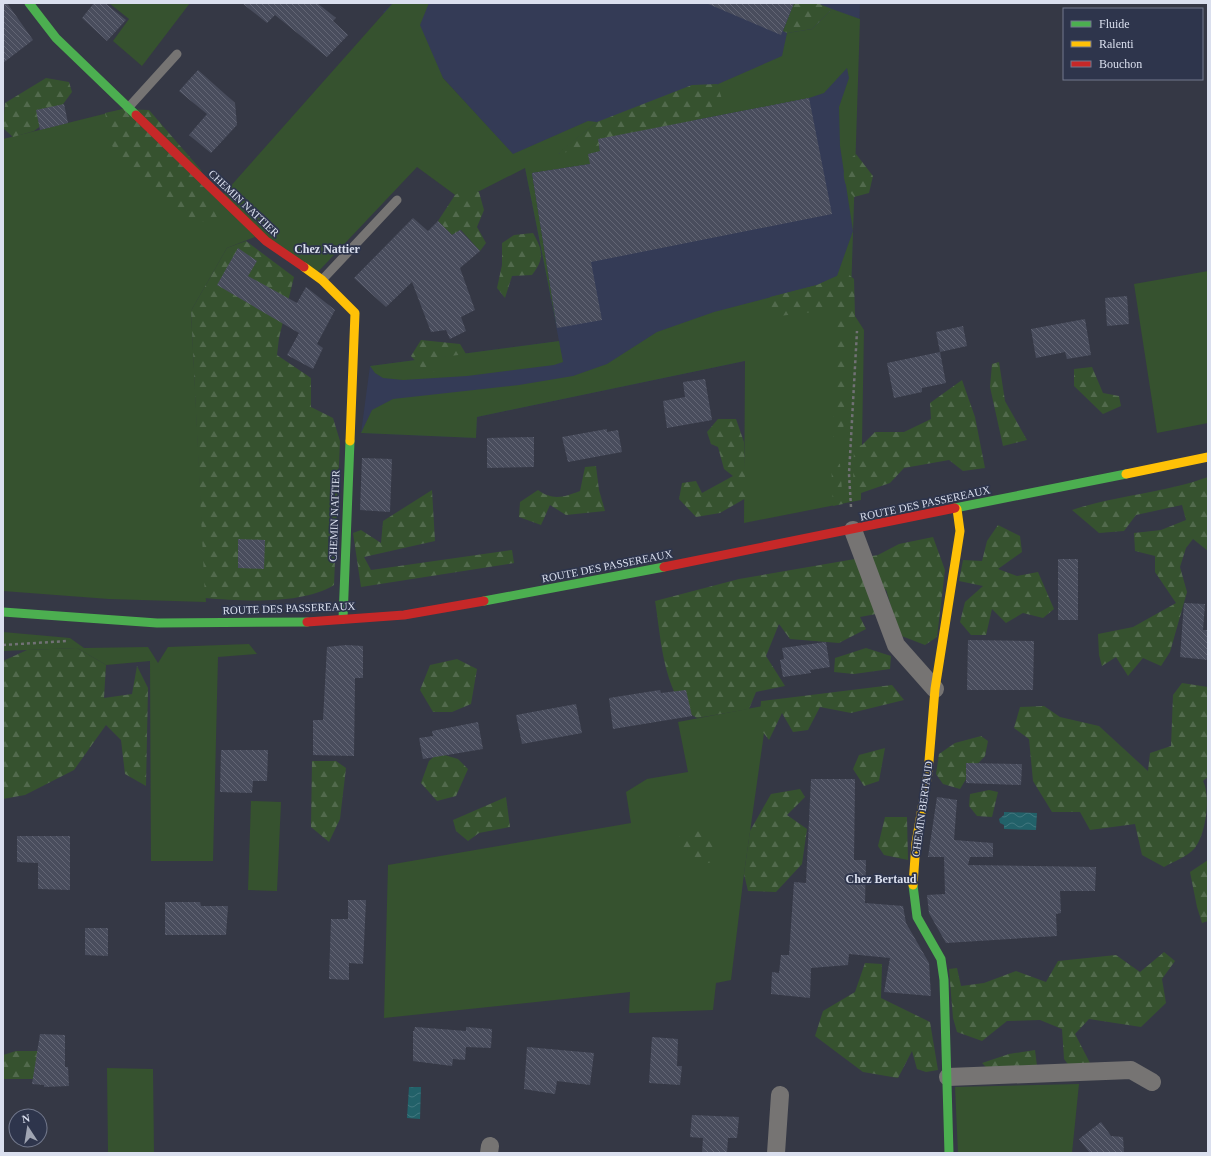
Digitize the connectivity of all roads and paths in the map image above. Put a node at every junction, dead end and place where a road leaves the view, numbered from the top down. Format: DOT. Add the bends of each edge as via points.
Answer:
graph roads {
  1 [pos="28,3"];
  2 [pos="178,54"];
  3 [pos="128,108"];
  4 [pos="397,200"];
  5 [pos="322,280"];
  6 [pos="857,331"];
  7 [pos="1208,457"];
  8 [pos="957,509"];
  9 [pos="853,530"];
  10 [pos="3,612"];
  11 [pos="343,619"];
  12 [pos="935,689"];
  13 [pos="948,1077"];
  14 [pos="1152,1082"];
  15 [pos="780,1095"];
  16 [pos="776,1153"];
  17 [pos="949,1153"];
  1 -- 3 [label="street, CHEMIN NATTIER" via="56,38"];
  2 -- 3 [label="lane"];
  3 -- 5 [label="street, CHEMIN NATTIER" via="266,241"];
  4 -- 5 [label="lane"];
  5 -- 11 [label="street, CHEMIN NATTIER" via="355,313"];
  6 -- 9 [label="path" via="849,474"];
  7 -- 8 [label="street, ROUTE DES PASSEREAUX"];
  8 -- 9 [label="street, ROUTE DES PASSEREAUX"];
  8 -- 12 [label="street, CHEMIN BERTAUD" via="960,531"];
  9 -- 11 [label="street, ROUTE DES PASSEREAUX" via="473,604 404,615"];
  9 -- 12 [label="street" via="896,645"];
  10 -- 11 [label="street, ROUTE DES PASSEREAUX" via="157,623 264,623"];
  12 -- 13 [label="street, CHEMIN BERTAUD" via="928,774 916,843 913,884 918,917 941,959"];
  13 -- 14 [label="street" via="1131,1070"];
  13 -- 17 [label="street, CHEMIN BERTAUD" via="946,1090"];
  15 -- 16 [label="street"];
}
